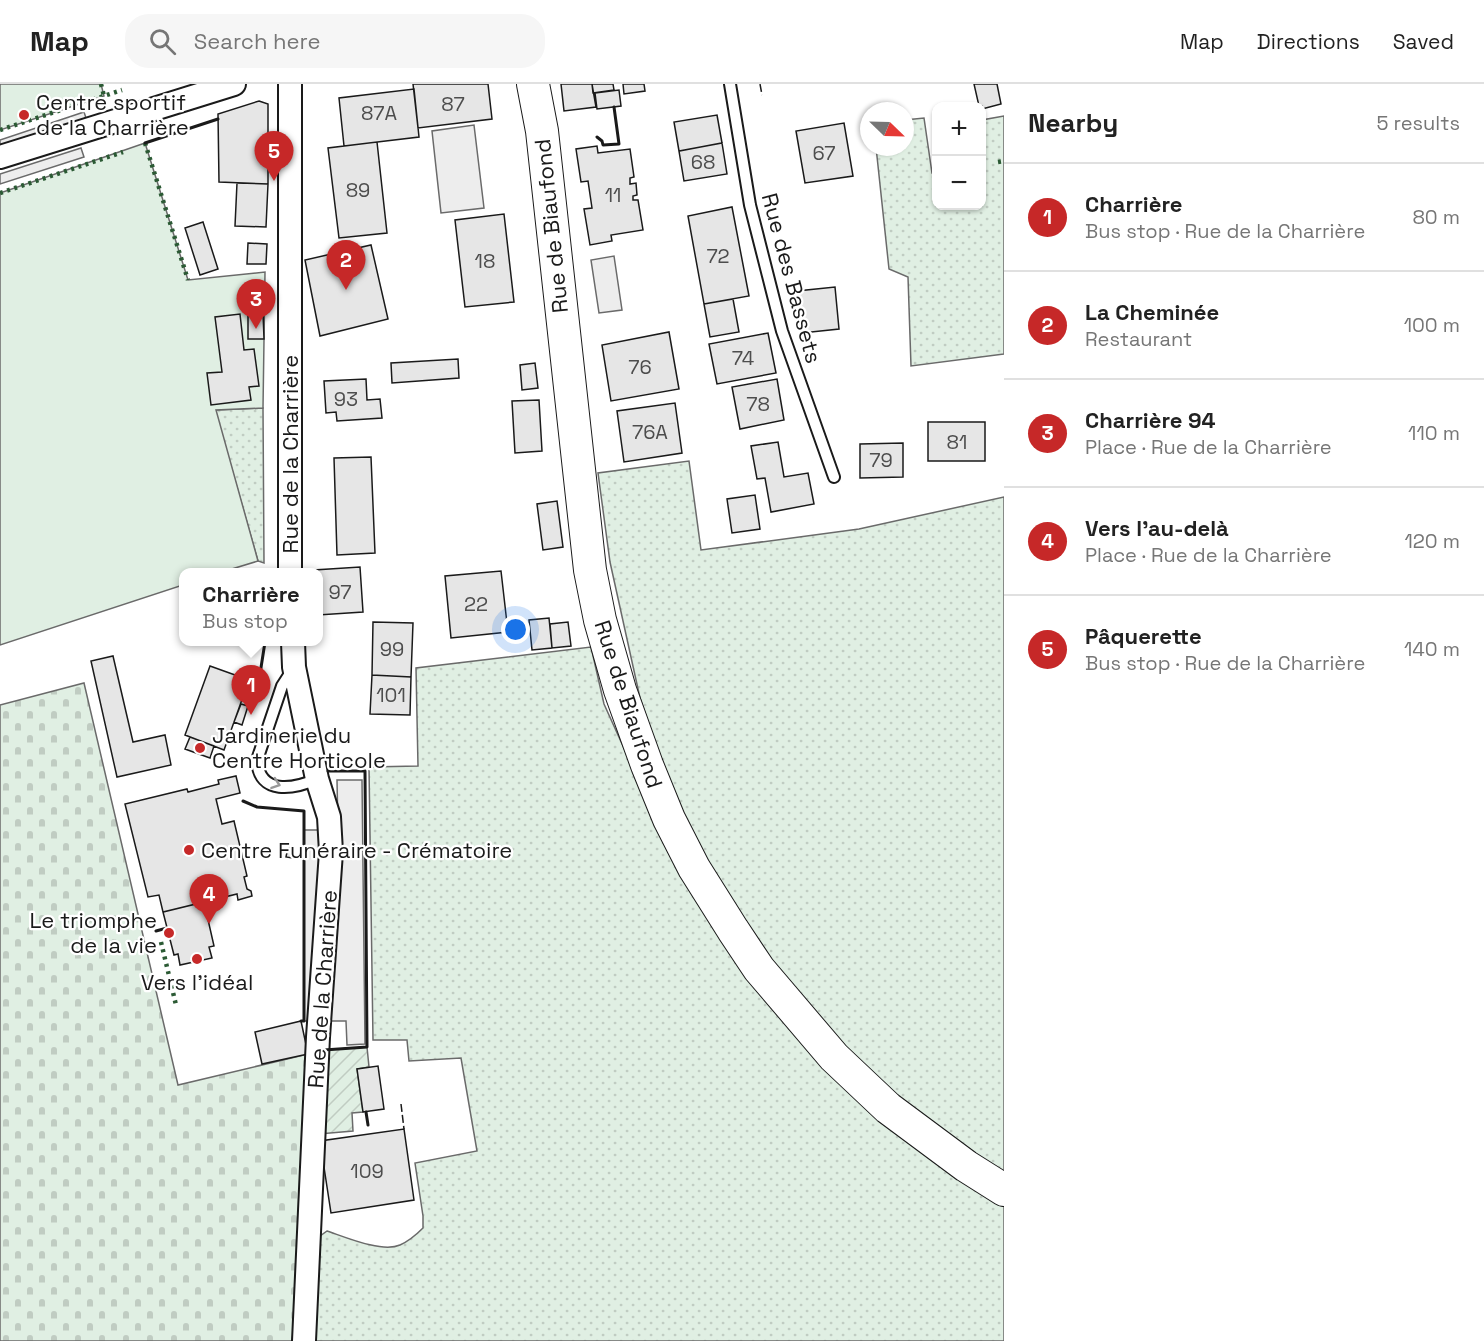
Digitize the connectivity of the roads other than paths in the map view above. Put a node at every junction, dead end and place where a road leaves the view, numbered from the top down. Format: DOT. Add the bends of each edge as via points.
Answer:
graph roads {
  1 [pos="234,84"];
  2 [pos="291,84"];
  3 [pos="533,84"];
  4 [pos="730,84"];
  5 [pos="0,157"];
  6 [pos="834,477"];
  7 [pos="290,568"];
  8 [pos="293,646"];
  9 [pos="294,667"];
  10 [pos="317,779"];
  11 [pos="1004,1190"];
  12 [pos="304,1341"];
  1 -- 5 [label="street"];
  2 -- 7 [label="street, Rue de la Charrière"];
  3 -- 11 [label="main road, Rue de Biaufond" via="542,131 590,570 620,690 669,819 694,868 759,969 834,1057 888,1108"];
  4 -- 6 [label="lane, Rue des Bassets" via="750,205 782,332"];
  8 -- 9 [label="street, Rue de la Charrière"];
  9 -- 10 [label="street, Rue de la Charrière"];
  9 -- 10 [label="lane, one-way" via="282,686 257,770 271,785 280,787 300,786"];
  10 -- 12 [label="street, Rue de la Charrière" via="329,817 331,852"];
}
